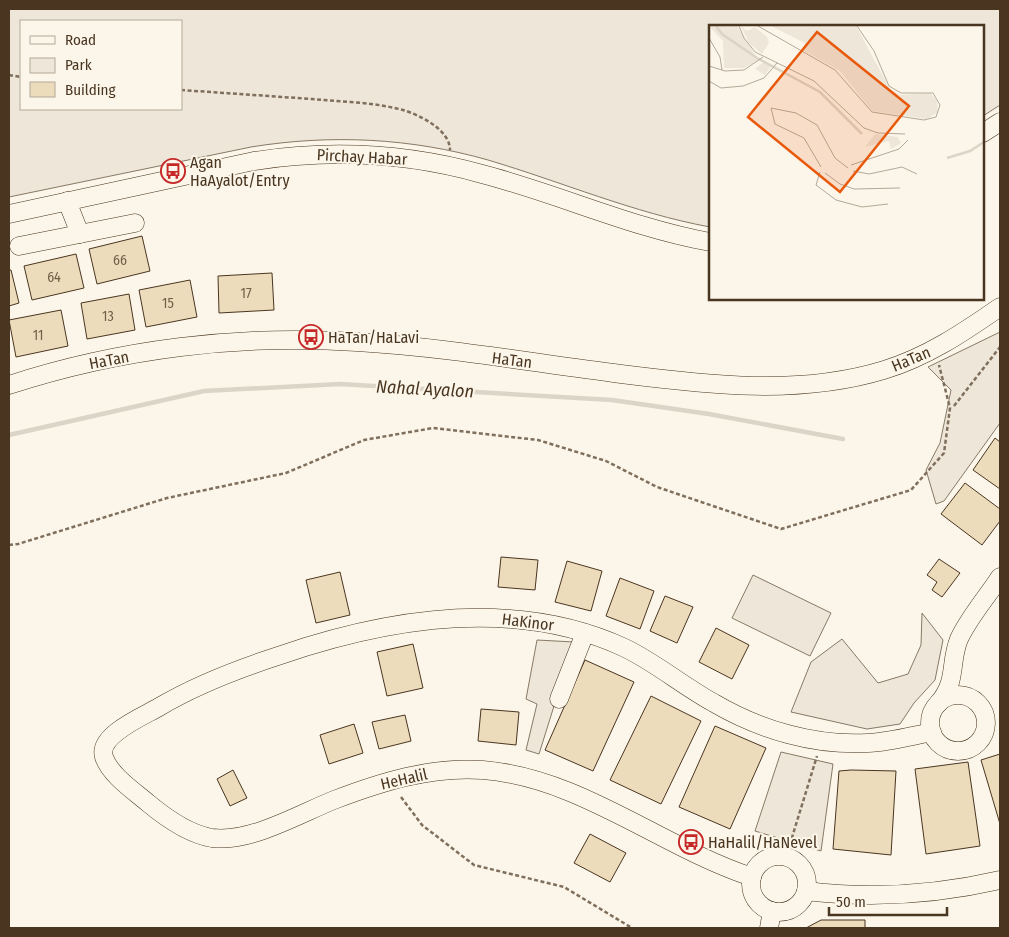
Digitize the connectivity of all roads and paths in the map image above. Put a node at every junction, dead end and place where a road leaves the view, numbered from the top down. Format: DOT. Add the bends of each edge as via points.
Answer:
graph roads {
  1 [pos="182,90"];
  2 [pos="1000,122"];
  3 [pos="984,132"];
  4 [pos="450,166"];
  5 [pos="67,201"];
  6 [pos="9,214"];
  7 [pos="135,223"];
  8 [pos="80,234"];
  9 [pos="709,242"];
  10 [pos="19,246"];
  11 [pos="1000,307"];
  12 [pos="1000,347"];
  13 [pos="934,349"];
  14 [pos="9,384"];
  15 [pos="954,406"];
  16 [pos="9,545"];
  17 [pos="1000,577"];
  18 [pos="585,633"];
  19 [pos="958,641"];
  20 [pos="559,699"];
  21 [pos="977,702"];
  22 [pos="937,704"];
  23 [pos="993,728"];
  24 [pos="118,732"];
  25 [pos="932,732"];
  26 [pos="821,741"];
  27 [pos="401,797"];
  28 [pos="786,857"];
  29 [pos="752,877"];
  30 [pos="1000,880"];
  31 [pos="806,891"];
  32 [pos="770,920"];
  33 [pos="632,928"];
  1 -- 4 [label="path" via="363,103 404,111 439,129 450,143"];
  2 -- 3 [label="street"];
  4 -- 5 [label="street, Pirchay Habar" via="386,155 290,155"];
  4 -- 9 [label="street, Pirchay Habar" via="641,225"];
  5 -- 6 [label="street, Pirchay Habar"];
  5 -- 8 [label="street"];
  7 -- 8 [label="street"];
  8 -- 10 [label="street"];
  11 -- 13 [label="street, HaTan"];
  12 -- 15 [label="path"];
  13 -- 14 [label="street, HaTan" via="886,370 856,377 768,386 678,381 357,342 242,342 124,356"];
  13 -- 16 [label="path" via="950,408 944,453 911,490 781,529 657,487 606,461 538,440 432,428 364,440 286,473 167,498"];
  17 -- 19 [label="street"];
  18 -- 20 [label="street"];
  18 -- 24 [label="street, HaKinor" via="535,621 498,618 417,622 376,628 248,666 168,701"];
  18 -- 26 [label="street, HaKinor" via="627,649 741,717 778,731"];
  19 -- 21 [label="street" via="961,668"];
  19 -- 22 [label="street" via="952,679"];
  21 -- 22 [label="street" via="957,695 944,698"];
  21 -- 23 [label="street"];
  22 -- 25 [label="street" via="930,720"];
  23 -- 25 [label="street" via="976,744 960,751 943,746"];
  24 -- 29 [label="street, HeHalil" via="108,738 103,748 103,755 112,769 133,790 175,822 212,838 254,833 362,790 408,777 445,770 482,770 515,774 552,785 714,863"];
  25 -- 26 [label="street, HaKinor" via="873,743"];
  26 -- 28 [label="path"];
  27 -- 33 [label="path" via="422,825 474,865 564,887"];
  28 -- 29 [label="street" via="765,860"];
  28 -- 31 [label="street" via="798,863 803,870"];
  29 -- 32 [label="street" via="755,898"];
  30 -- 31 [label="street" via="917,894 875,896"];
  31 -- 32 [label="street" via="793,908"];
}
